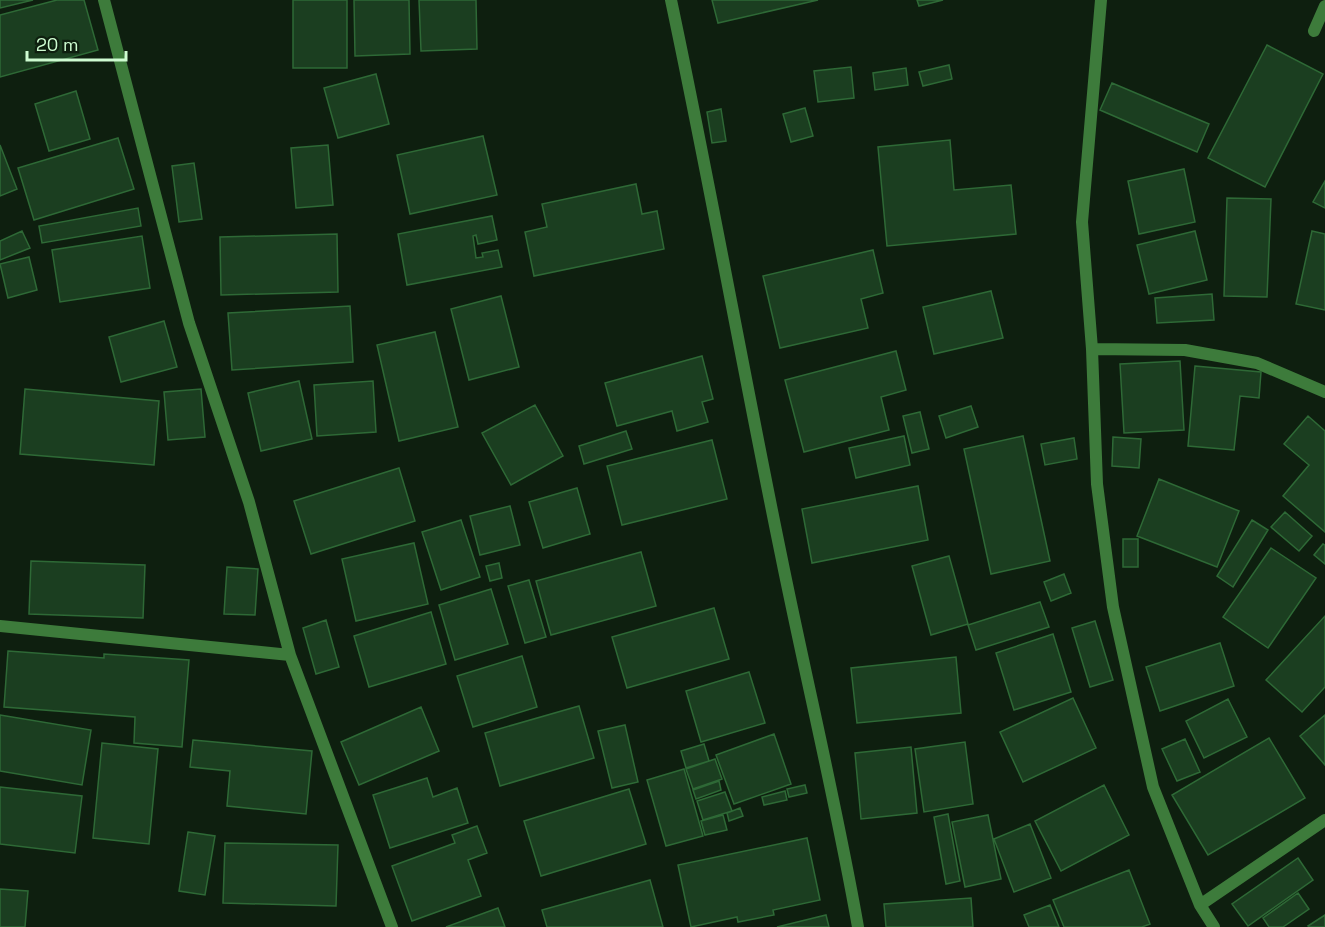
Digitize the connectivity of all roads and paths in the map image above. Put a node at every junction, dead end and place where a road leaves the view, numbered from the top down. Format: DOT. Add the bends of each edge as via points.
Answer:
graph roads {
  1 [pos="105,0"];
  2 [pos="671,0"];
  3 [pos="1101,0"];
  4 [pos="1325,6"];
  5 [pos="1314,31"];
  6 [pos="1092,349"];
  7 [pos="1325,392"];
  8 [pos="0,626"];
  9 [pos="290,655"];
  10 [pos="1325,820"];
  11 [pos="1200,905"];
  12 [pos="392,927"];
  13 [pos="858,927"];
  14 [pos="1214,927"];
  1 -- 9 [label="street" via="189,323 249,502"];
  2 -- 13 [label="street"];
  3 -- 6 [label="street" via="1082,222"];
  4 -- 5 [label="street"];
  6 -- 7 [label="street" via="1185,350 1257,363"];
  6 -- 11 [label="street" via="1097,484 1113,608 1153,788"];
  8 -- 9 [label="street"];
  9 -- 12 [label="street"];
  10 -- 11 [label="street"];
  11 -- 14 [label="street"];
}
